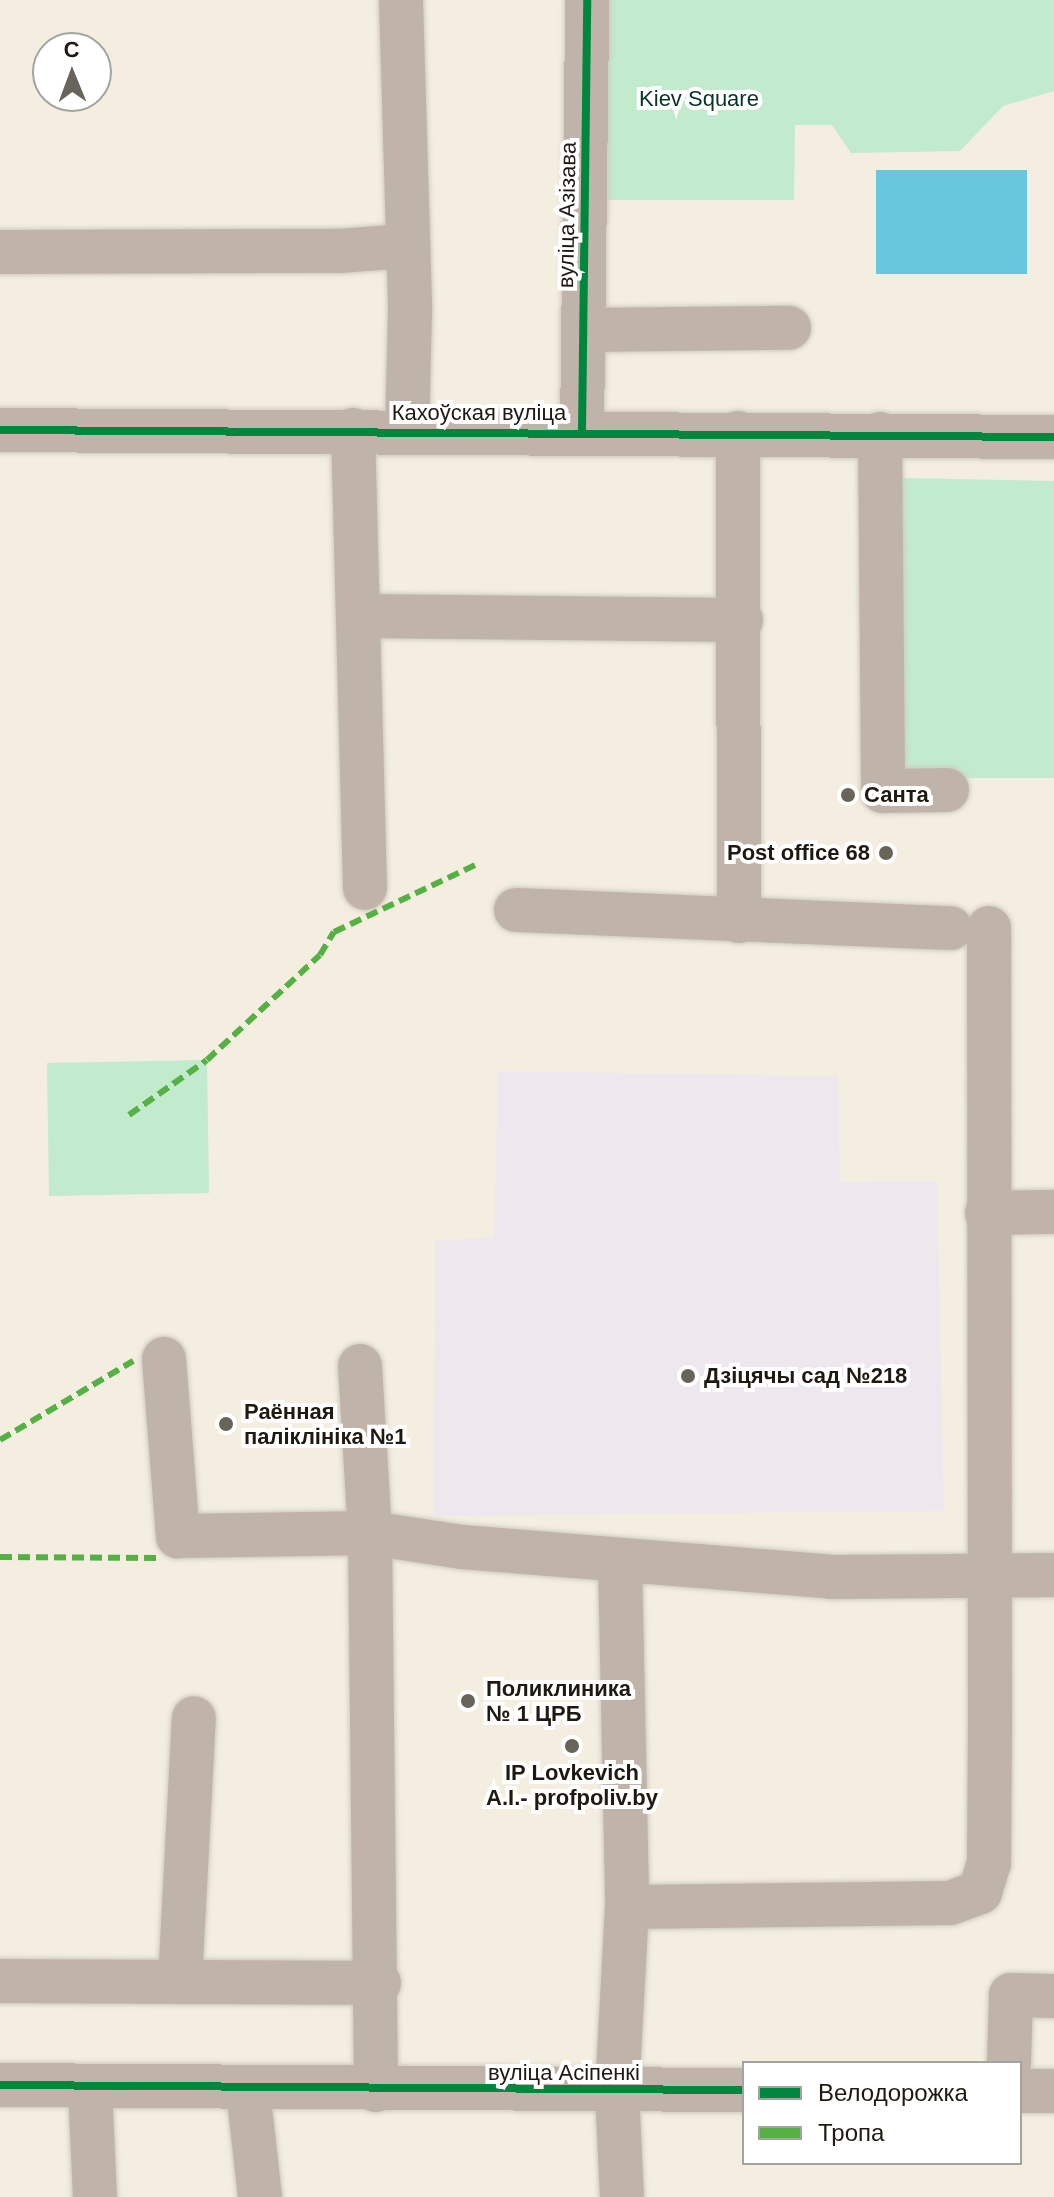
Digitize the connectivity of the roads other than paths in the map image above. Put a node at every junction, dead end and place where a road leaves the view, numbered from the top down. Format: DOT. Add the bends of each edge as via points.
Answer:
graph roads {
  1 [pos="401,0"];
  2 [pos="587,0"];
  3 [pos="405,246"];
  4 [pos="0,252"];
  5 [pos="789,328"];
  6 [pos="583,330"];
  7 [pos="0,430"];
  8 [pos="353,430"];
  9 [pos="407,430"];
  10 [pos="582,431"];
  11 [pos="738,433"];
  12 [pos="880,434"];
  13 [pos="1054,437"];
  14 [pos="360,616"];
  15 [pos="741,620"];
  16 [pos="947,790"];
  17 [pos="365,888"];
  18 [pos="516,910"];
  19 [pos="739,921"];
  20 [pos="1054,1212"];
  21 [pos="987,1213"];
  22 [pos="164,1359"];
  23 [pos="360,1366"];
  24 [pos="370,1533"];
  25 [pos="620,1560"];
  26 [pos="1054,1575"];
  27 [pos="990,1577"];
  28 [pos="194,1718"];
  29 [pos="627,1907"];
  30 [pos="0,1981"];
  31 [pos="180,1982"];
  32 [pos="379,1983"];
  33 [pos="1054,1996"];
  34 [pos="1009,2061"];
  35 [pos="0,2085"];
  36 [pos="90,2088"];
  37 [pos="248,2090"];
  38 [pos="376,2090"];
  39 [pos="742,2090"];
  40 [pos="617,2091"];
  41 [pos="1022,2091"];
  42 [pos="1054,2091"];
  43 [pos="95,2197"];
  44 [pos="260,2197"];
  45 [pos="622,2197"];
  1 -- 3 [label="street"];
  2 -- 6 [label="street, вуліца Азізава"];
  3 -- 4 [label="street" via="339,251"];
  3 -- 9 [label="street"];
  5 -- 6 [label="street"];
  6 -- 10 [label="street, вуліца Азізава"];
  7 -- 8 [label="street, Кахоўская вуліца"];
  8 -- 9 [label="street, Кахоўская вуліца"];
  8 -- 14 [label="street"];
  9 -- 10 [label="street, Кахоўская вуліца"];
  10 -- 11 [label="street, Кахоўская вуліца"];
  11 -- 12 [label="street, Кахоўская вуліца"];
  11 -- 15 [label="street"];
  12 -- 13 [label="street, Кахоўская вуліца"];
  12 -- 16 [label="street" via="883,791"];
  14 -- 15 [label="street"];
  14 -- 17 [label="street"];
  15 -- 19 [label="street"];
  18 -- 19 [label="street"];
  19 -- 21 [label="street" via="970,928"];
  20 -- 21 [label="street"];
  21 -- 27 [label="street"];
  22 -- 24 [label="street" via="178,1536"];
  23 -- 24 [label="street"];
  24 -- 25 [label="street"];
  24 -- 32 [label="street"];
  25 -- 27 [label="street" via="831,1577"];
  25 -- 29 [label="street"];
  26 -- 27 [label="street"];
  27 -- 29 [label="street" via="989,1863 980,1892 950,1903"];
  28 -- 31 [label="street"];
  29 -- 40 [label="street"];
  30 -- 31 [label="street"];
  31 -- 32 [label="street"];
  32 -- 38 [label="street"];
  33 -- 34 [label="street" via="1011,1995"];
  35 -- 36 [label="street, вуліца Асіпенкі"];
  36 -- 37 [label="street, вуліца Асіпенкі"];
  36 -- 43 [label="street"];
  37 -- 38 [label="street, вуліца Асіпенкі"];
  37 -- 44 [label="street"];
  38 -- 40 [label="street, вуліца Асіпенкі"];
  39 -- 40 [label="street, вуліца Асіпенкі"];
  40 -- 45 [label="street"];
  41 -- 42 [label="street"];
}
